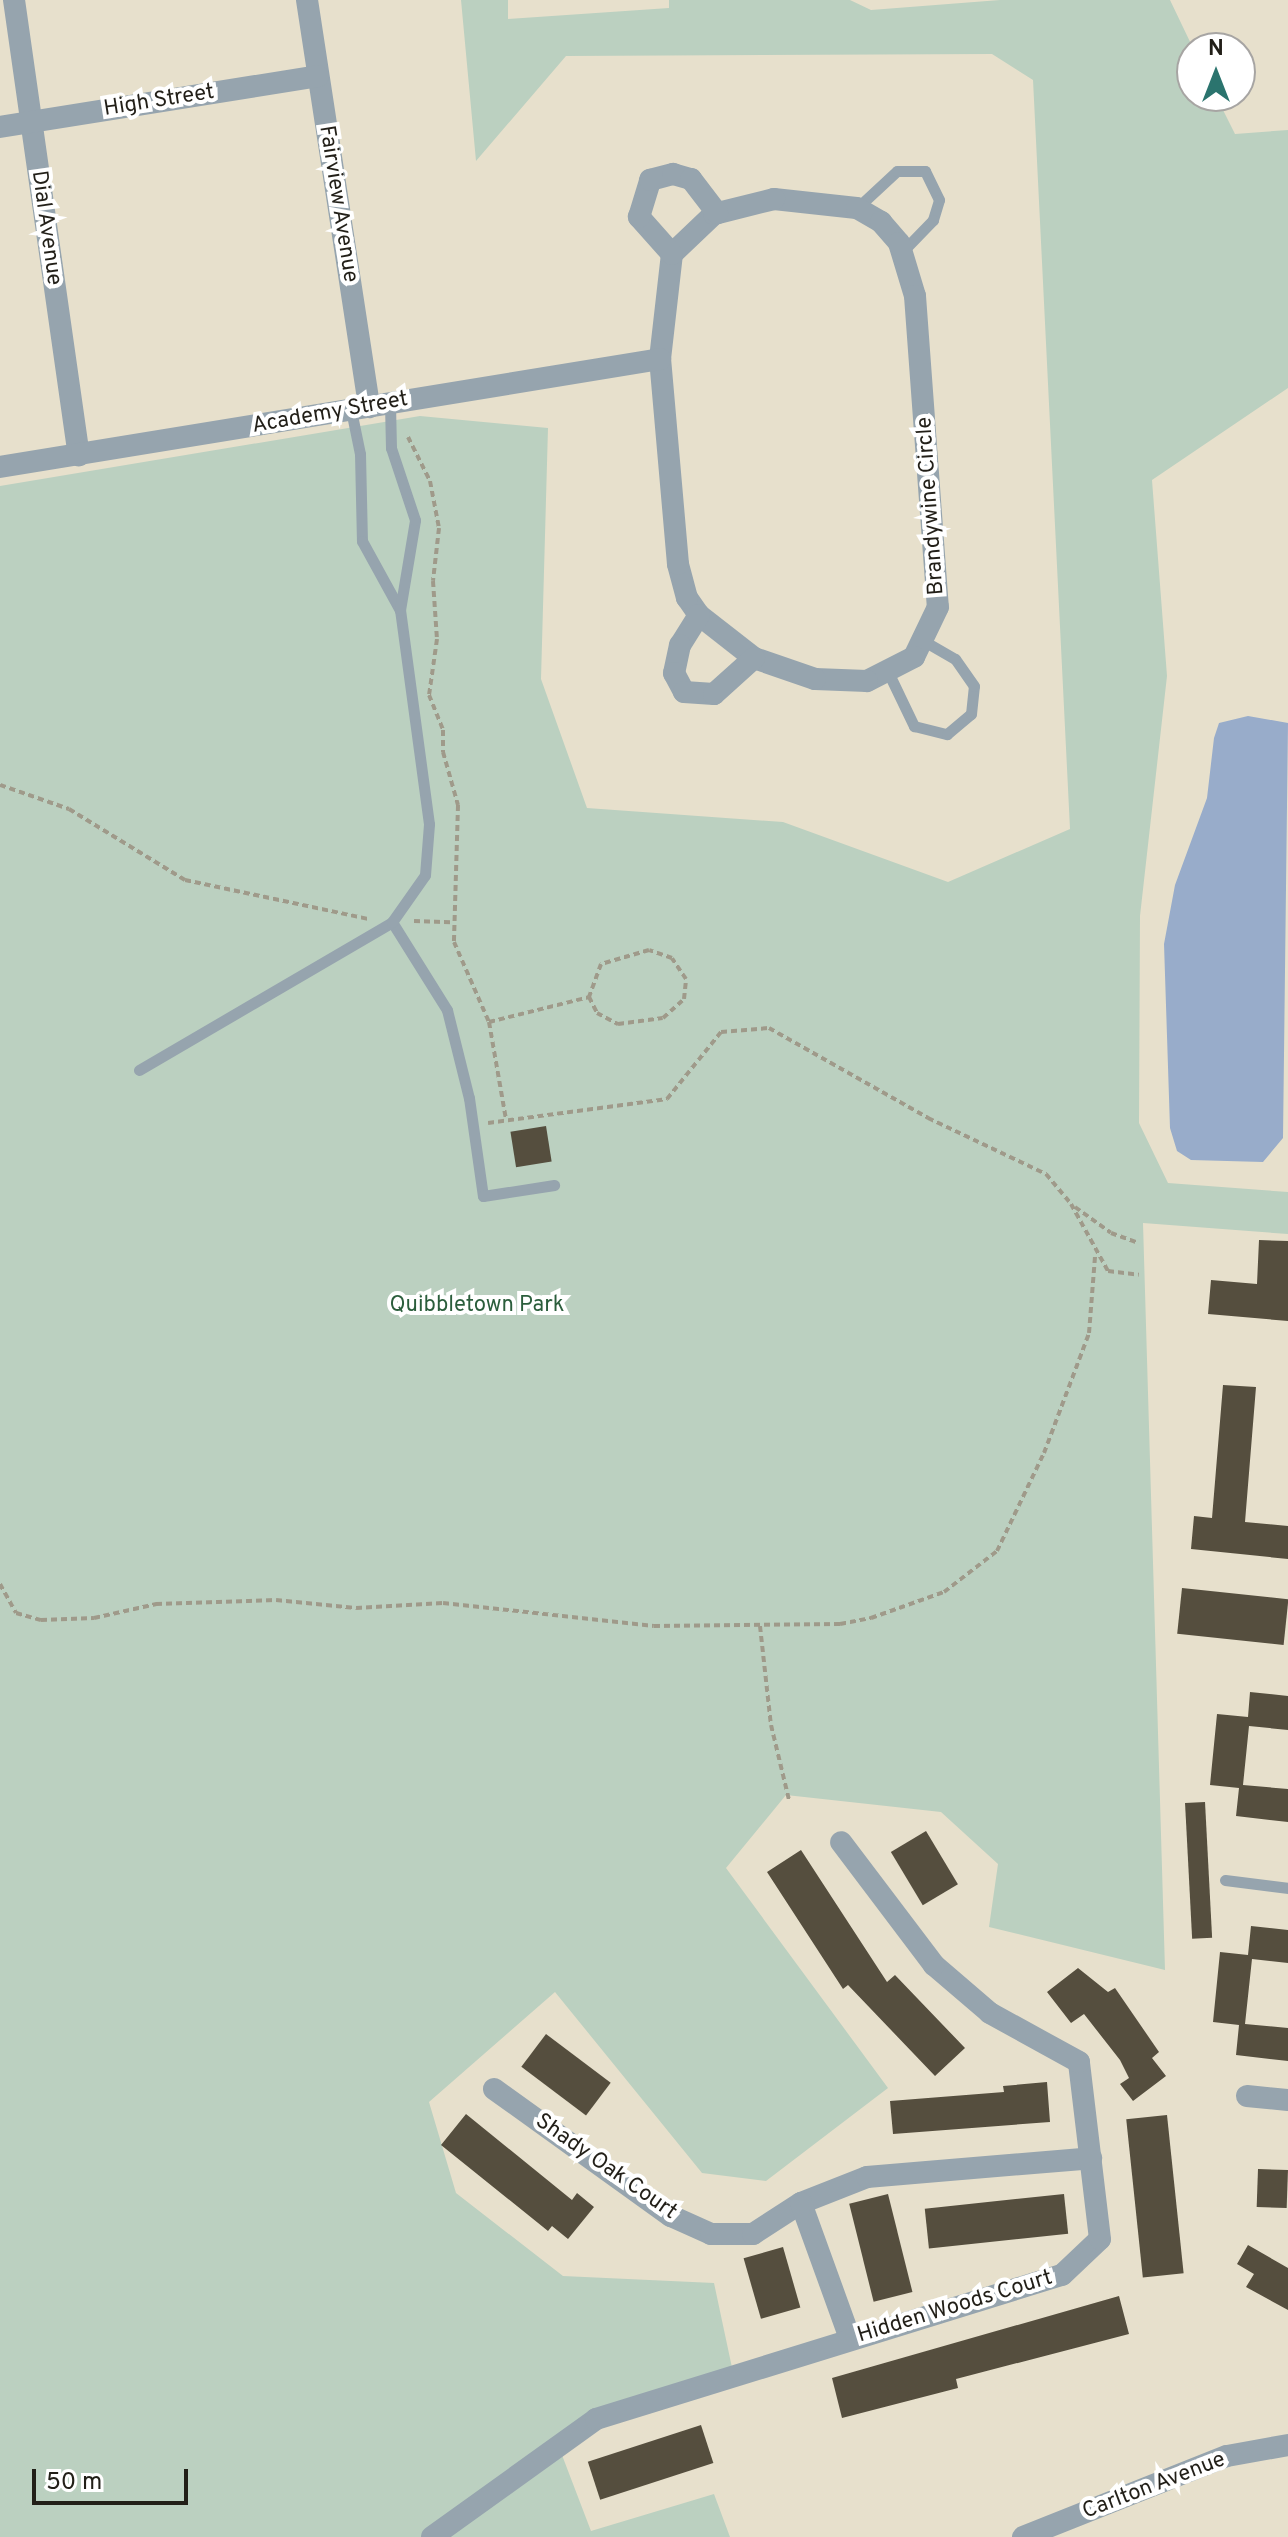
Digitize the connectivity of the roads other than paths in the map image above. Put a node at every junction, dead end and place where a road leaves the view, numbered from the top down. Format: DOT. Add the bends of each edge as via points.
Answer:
graph roads {
  1 [pos="14,0"];
  2 [pos="307,0"];
  3 [pos="318,76"];
  4 [pos="30,122"];
  5 [pos="0,127"];
  6 [pos="857,208"];
  7 [pos="717,213"];
  8 [pos="902,252"];
  9 [pos="672,254"];
  10 [pos="660,359"];
  11 [pos="370,407"];
  12 [pos="79,455"];
  13 [pos="0,467"];
  14 [pos="400,610"];
  15 [pos="699,615"];
  16 [pos="925,642"];
  17 [pos="754,658"];
  18 [pos="889,674"];
  19 [pos="392,922"];
  20 [pos="139,1070"];
  21 [pos="554,1185"];
  22 [pos="841,1842"];
  23 [pos="1225,1880"];
  24 [pos="1288,1888"];
  25 [pos="494,2089"];
  26 [pos="1247,2096"];
  27 [pos="1288,2100"];
  28 [pos="1091,2158"];
  29 [pos="801,2203"];
  30 [pos="850,2338"];
  31 [pos="1284,2450"];
  32 [pos="432,2537"];
  33 [pos="1023,2537"];
  1 -- 4 [label="street, Dial Avenue"];
  2 -- 3 [label="street, Fairview Avenue"];
  3 -- 4 [label="street, High Street"];
  3 -- 11 [label="street, Fairview Avenue"];
  4 -- 5 [label="street, High Street"];
  4 -- 12 [label="street, Dial Avenue"];
  6 -- 7 [label="street" via="774,199"];
  6 -- 8 [label="street, Brandywine Circle" via="881,222"];
  6 -- 8 [label="lane" via="897,171 925,171 939,200 933,220"];
  7 -- 9 [label="street"];
  7 -- 9 [label="street" via="691,179 673,174 650,180 639,217"];
  8 -- 16 [label="street, Brandywine Circle" via="915,296 938,607"];
  9 -- 10 [label="street"];
  10 -- 11 [label="street, Academy Street"];
  10 -- 15 [label="street" via="678,564 687,598"];
  11 -- 12 [label="street, Academy Street"];
  11 -- 14 [label="lane" via="391,448 415,520"];
  11 -- 14 [label="lane" via="360,454 362,541"];
  12 -- 13 [label="street, Academy Street"];
  14 -- 19 [label="lane" via="431,853 414,897"];
  15 -- 17 [label="street"];
  15 -- 17 [label="street" via="680,645 674,673 684,692 714,694"];
  16 -- 18 [label="street, Brandywine Circle"];
  16 -- 18 [label="lane" via="955,659 974,686 971,714 947,734 914,726"];
  17 -- 18 [label="street" via="844,683"];
  19 -- 20 [label="lane"];
  19 -- 21 [label="lane" via="447,1010 483,1196"];
  22 -- 28 [label="street, Hidden Woods Court" via="934,1965 990,2013 1079,2062"];
  23 -- 24 [label="lane"];
  25 -- 29 [label="street, Shady Oak Court" via="671,2216 711,2234 753,2234"];
  26 -- 27 [label="street"];
  28 -- 29 [label="street, Shady Oak Court" via="867,2177"];
  28 -- 30 [label="street, Hidden Woods Court" via="1100,2239 1083,2260 1062,2275"];
  29 -- 30 [label="street"];
  30 -- 32 [label="street, Hidden Woods Court" via="596,2419"];
  31 -- 33 [label="street, Carlton Avenue" via="1227,2456"];
}
